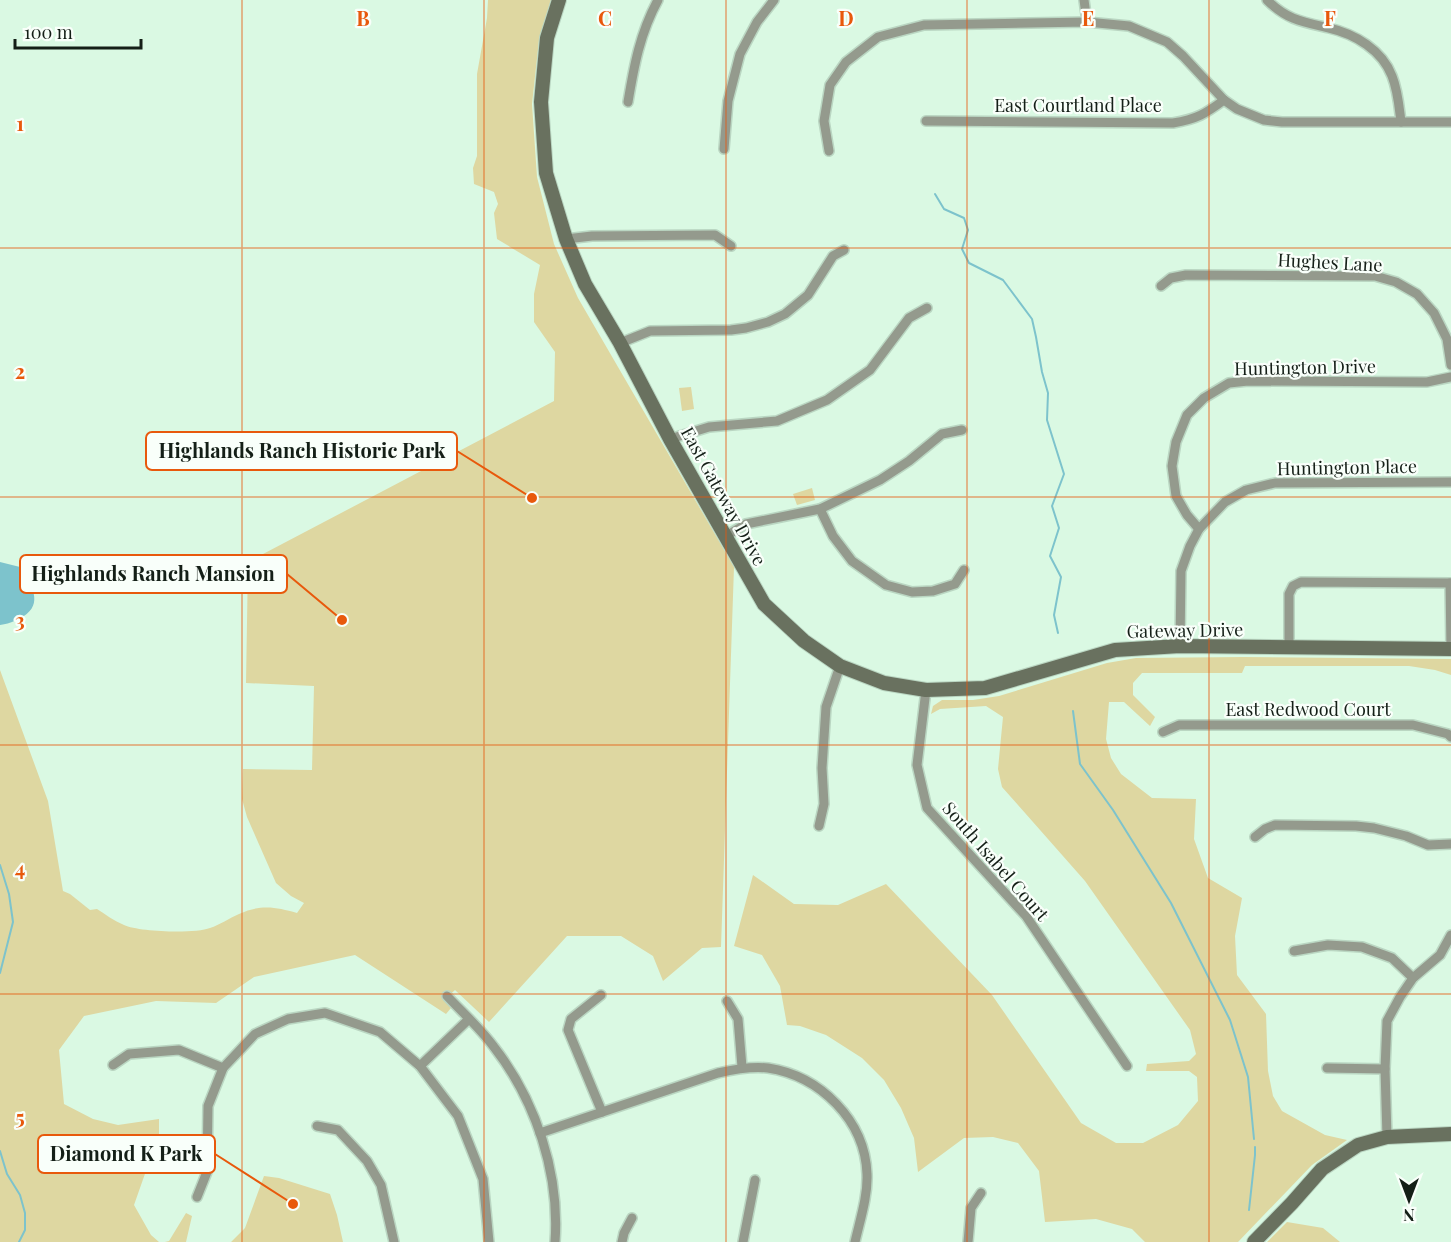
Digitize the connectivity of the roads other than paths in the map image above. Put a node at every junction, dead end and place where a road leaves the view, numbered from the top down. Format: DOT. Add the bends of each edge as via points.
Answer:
graph roads {
  1 [pos="559,0"];
  2 [pos="657,0"];
  3 [pos="774,0"];
  4 [pos="1084,0"];
  5 [pos="1267,0"];
  6 [pos="1087,22"];
  7 [pos="1224,100"];
  8 [pos="628,102"];
  9 [pos="926,121"];
  10 [pos="1401,122"];
  11 [pos="1451,122"];
  12 [pos="724,149"];
  13 [pos="830,151"];
  14 [pos="566,239"];
  15 [pos="731,246"];
  16 [pos="844,250"];
  17 [pos="1161,286"];
  18 [pos="927,308"];
  19 [pos="620,343"];
  20 [pos="1451,365"];
  21 [pos="1451,377"];
  22 [pos="963,430"];
  23 [pos="670,439"];
  24 [pos="1451,482"];
  25 [pos="820,509"];
  26 [pos="1199,529"];
  27 [pos="726,536"];
  28 [pos="964,570"];
  29 [pos="1450,583"];
  30 [pos="1180,646"];
  31 [pos="1290,647"];
  32 [pos="1451,650"];
  33 [pos="840,666"];
  34 [pos="926,690"];
  35 [pos="1163,732"];
  36 [pos="1451,737"];
  37 [pos="819,826"];
  38 [pos="1255,837"];
  39 [pos="1451,844"];
  40 [pos="1451,935"];
  41 [pos="1294,951"];
  42 [pos="1413,978"];
  43 [pos="601,995"];
  44 [pos="447,996"];
  45 [pos="727,1001"];
  46 [pos="469,1019"];
  47 [pos="113,1065"];
  48 [pos="420,1066"];
  49 [pos="1127,1066"];
  50 [pos="742,1067"];
  51 [pos="223,1068"];
  52 [pos="1327,1068"];
  53 [pos="1385,1069"];
  54 [pos="602,1112"];
  55 [pos="317,1126"];
  56 [pos="540,1133"];
  57 [pos="1451,1134"];
  58 [pos="1386,1137"];
  59 [pos="755,1180"];
  60 [pos="981,1193"];
  61 [pos="197,1197"];
  62 [pos="632,1218"];
  63 [pos="394,1242"];
  64 [pos="489,1242"];
  65 [pos="555,1242"];
  66 [pos="622,1242"];
  67 [pos="743,1242"];
  68 [pos="855,1242"];
  69 [pos="968,1242"];
  70 [pos="1254,1242"];
  1 -- 14 [label="street" via="547,38 541,102 546,173"];
  2 -- 8 [label="street" via="637,52"];
  3 -- 12 [label="street" via="757,21 740,54 728,101"];
  4 -- 6 [label="street"];
  5 -- 10 [label="street" via="1277,10 1302,22 1347,33 1366,43 1392,74"];
  6 -- 7 [label="street" via="1129,26 1167,42"];
  6 -- 13 [label="street" via="924,25 878,37 846,62 830,85 824,121"];
  7 -- 9 [label="street, East Courtland Place" via="1189,121 1173,123"];
  7 -- 10 [label="street" via="1264,120"];
  10 -- 11 [label="street"];
  14 -- 15 [label="street" via="715,235"];
  14 -- 19 [label="street, East Gateway Drive" via="585,284"];
  16 -- 19 [label="street" via="833,256 808,295 768,322 731,330 650,331"];
  17 -- 20 [label="street, Hughes Lane" via="1171,278 1186,275 1375,276 1417,294 1434,314 1447,339"];
  18 -- 23 [label="street" via="909,318 870,370 827,400 777,421 709,427"];
  19 -- 23 [label="street, East Gateway Drive"];
  21 -- 26 [label="street, Huntington Drive" via="1427,381 1248,381 1229,383 1204,398 1186,415 1172,466 1176,496"];
  22 -- 25 [label="street" via="942,434 880,480"];
  23 -- 27 [label="street, East Gateway Drive"];
  24 -- 26 [label="street, Huntington Place" via="1275,483 1246,490 1225,502"];
  25 -- 27 [label="street" via="746,524"];
  25 -- 28 [label="street" via="833,536 852,561 886,585 912,592 933,591 955,584"];
  26 -- 30 [label="street, Huntington Place" via="1181,571"];
  27 -- 33 [label="street, East Gateway Drive" via="764,604 804,641"];
  29 -- 31 [label="street" via="1301,582 1289,594"];
  29 -- 32 [label="street"];
  30 -- 31 [label="street, Gateway Drive"];
  30 -- 34 [label="street, Gateway Drive" via="1115,650 985,688"];
  31 -- 32 [label="street, Gateway Drive"];
  33 -- 34 [label="street, East Gateway Drive" via="884,683"];
  33 -- 37 [label="street" via="826,707 824,804"];
  34 -- 49 [label="street, South Isabel Court" via="917,765 927,808 1026,916"];
  35 -- 36 [label="street, East Redwood Court" via="1179,725 1413,725"];
  38 -- 39 [label="street" via="1275,825 1356,826 1406,836 1428,845"];
  40 -- 42 [label="street" via="1440,955"];
  41 -- 42 [label="street" via="1328,945 1362,947 1392,958"];
  42 -- 53 [label="street" via="1387,1021"];
  43 -- 54 [label="street" via="571,1019 568,1030"];
  44 -- 46 [label="street"];
  45 -- 50 [label="street" via="738,1019"];
  46 -- 48 [label="street"];
  46 -- 56 [label="street" via="515,1078"];
  47 -- 51 [label="street" via="129,1054 179,1050"];
  48 -- 51 [label="street" via="380,1032 325,1013 288,1019 255,1034"];
  48 -- 64 [label="street" via="458,1116 483,1179"];
  50 -- 54 [label="street"];
  50 -- 68 [label="street" via="788,1072 808,1081 835,1101 849,1118 866,1156 867,1176"];
  51 -- 61 [label="street" via="208,1106 207,1172"];
  52 -- 53 [label="street"];
  53 -- 58 [label="street"];
  54 -- 56 [label="street"];
  55 -- 63 [label="street" via="338,1130 367,1161 381,1185"];
  56 -- 65 [label="street" via="554,1197"];
  57 -- 58 [label="street"];
  58 -- 70 [label="street" via="1358,1145 1322,1169"];
  59 -- 67 [label="street"];
  60 -- 69 [label="street" via="971,1208"];
  62 -- 66 [label="street"];
}
